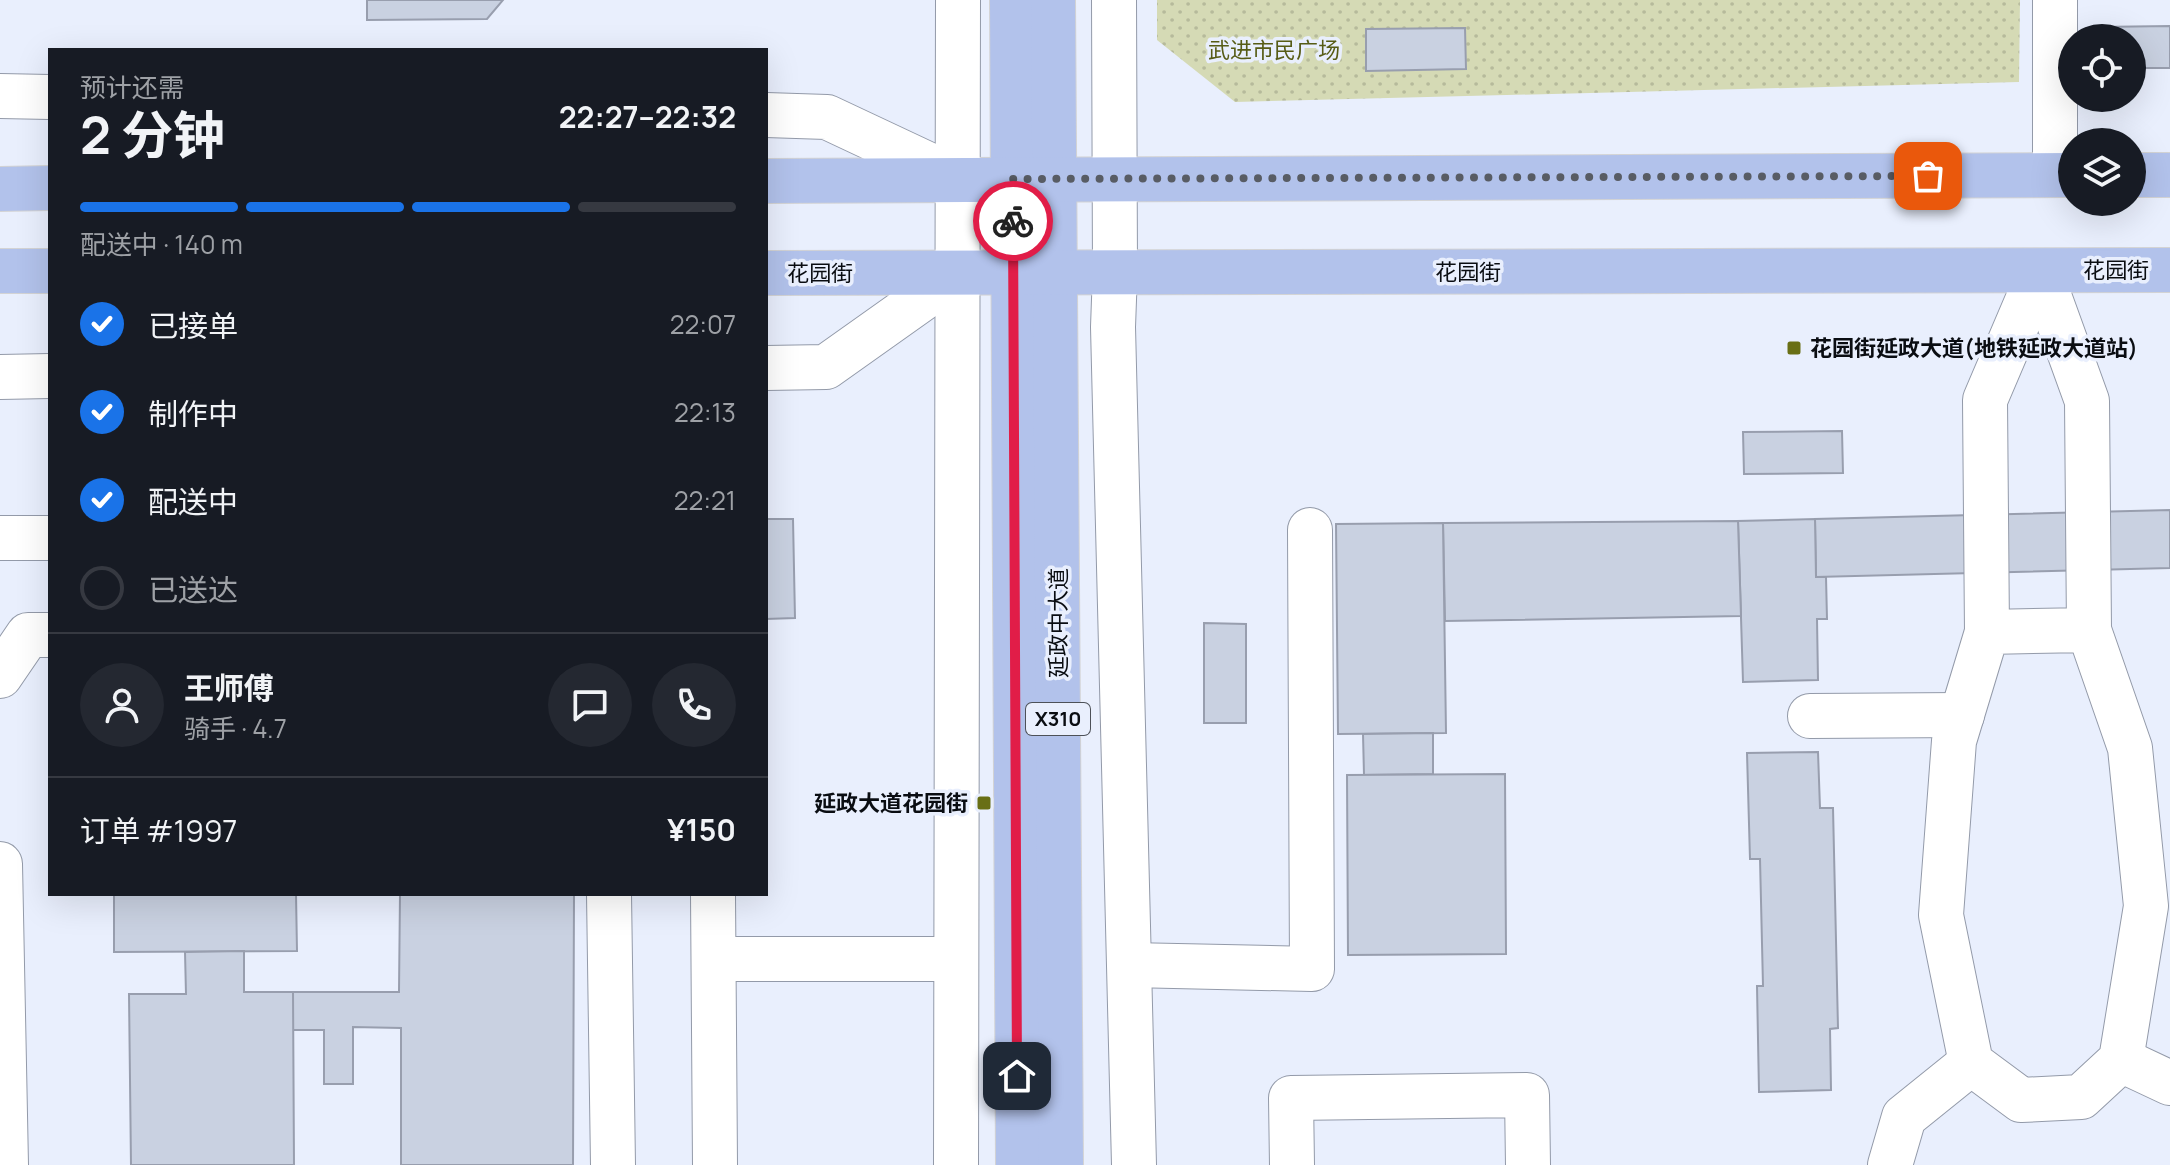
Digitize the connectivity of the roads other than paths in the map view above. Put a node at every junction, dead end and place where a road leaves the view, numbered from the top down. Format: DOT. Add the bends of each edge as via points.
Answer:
graph roads {
  1 [pos="958,0"];
  2 [pos="1012,0"];
  3 [pos="1053,0"];
  4 [pos="1114,0"];
  5 [pos="2055,0"];
  6 [pos="0,96"];
  7 [pos="48,97"];
  8 [pos="768,115"];
  9 [pos="2061,128"];
  10 [pos="2058,175"];
  11 [pos="2146,175"];
  12 [pos="2170,175"];
  13 [pos="959,179"];
  14 [pos="1033,179"];
  15 [pos="1115,179"];
  16 [pos="768,181"];
  17 [pos="48,188"];
  18 [pos="0,189"];
  19 [pos="2170,270"];
  20 [pos="0,271"];
  21 [pos="48,271"];
  22 [pos="2040,271"];
  23 [pos="1115,272"];
  24 [pos="768,273"];
  25 [pos="1034,273"];
  26 [pos="957,274"];
  27 [pos="768,368"];
  28 [pos="48,376"];
  29 [pos="0,377"];
  30 [pos="1310,530"];
  31 [pos="0,538"];
  32 [pos="48,538"];
  33 [pos="2089,630"];
  34 [pos="1987,632"];
  35 [pos="48,635"];
  36 [pos="4,660"];
  37 [pos="1962,715"];
  38 [pos="1810,716"];
  39 [pos="0,864"];
  40 [pos="609,896"];
  41 [pos="713,896"];
  42 [pos="714,959"];
  43 [pos="956,959"];
  44 [pos="1130,965"];
  45 [pos="2121,1060"];
  46 [pos="1971,1063"];
  47 [pos="2170,1083"];
  48 [pos="6,1165"];
  49 [pos="613,1165"];
  50 [pos="715,1165"];
  51 [pos="956,1165"];
  52 [pos="1018,1165"];
  53 [pos="1061,1165"];
  54 [pos="1134,1165"];
  55 [pos="1292,1165"];
  56 [pos="1528,1165"];
  57 [pos="1890,1165"];
  1 -- 13 [label="street"];
  2 -- 14 [label="main road, X310"];
  3 -- 14 [label="main road, X310"];
  4 -- 15 [label="street"];
  5 -- 9 [label="street"];
  6 -- 7 [label="street"];
  8 -- 13 [label="street" via="827,117"];
  10 -- 15 [label="main road"];
  11 -- 12 [label="main road"];
  13 -- 14 [label="main road"];
  13 -- 16 [label="main road"];
  13 -- 26 [label="street"];
  14 -- 15 [label="main road"];
  14 -- 25 [label="main road, X310"];
  15 -- 23 [label="street"];
  17 -- 18 [label="main road"];
  19 -- 22 [label="main road, 花园街"];
  20 -- 21 [label="main road"];
  22 -- 23 [label="main road, 花园街"];
  22 -- 33 [label="street" via="2087,401"];
  22 -- 34 [label="street" via="1985,400"];
  23 -- 25 [label="main road, 花园街"];
  23 -- 44 [label="street"];
  24 -- 26 [label="main road, 花园街"];
  25 -- 26 [label="main road, 花园街"];
  25 -- 52 [label="main road, 延政中大道 / X310"];
  25 -- 53 [label="main road, 延政中大道 / X310"];
  26 -- 27 [label="street" via="826,367"];
  26 -- 43 [label="street"];
  28 -- 29 [label="street"];
  30 -- 44 [label="street" via="1312,969"];
  31 -- 32 [label="street"];
  33 -- 34 [label="street"];
  33 -- 45 [label="street" via="2130,748 2146,906"];
  34 -- 37 [label="street"];
  35 -- 36 [label="street" via="28,635"];
  37 -- 38 [label="street"];
  37 -- 46 [label="street" via="1954,741 1941,915"];
  39 -- 48 [label="street"];
  40 -- 49 [label="street"];
  41 -- 42 [label="street"];
  42 -- 43 [label="street"];
  42 -- 50 [label="street"];
  43 -- 51 [label="street"];
  44 -- 54 [label="street"];
  45 -- 46 [label="street" via="2081,1097 2021,1100"];
  45 -- 47 [label="street"];
  46 -- 57 [label="street" via="1904,1117"];
  55 -- 56 [label="street" via="1291,1098 1527,1095"];
}
